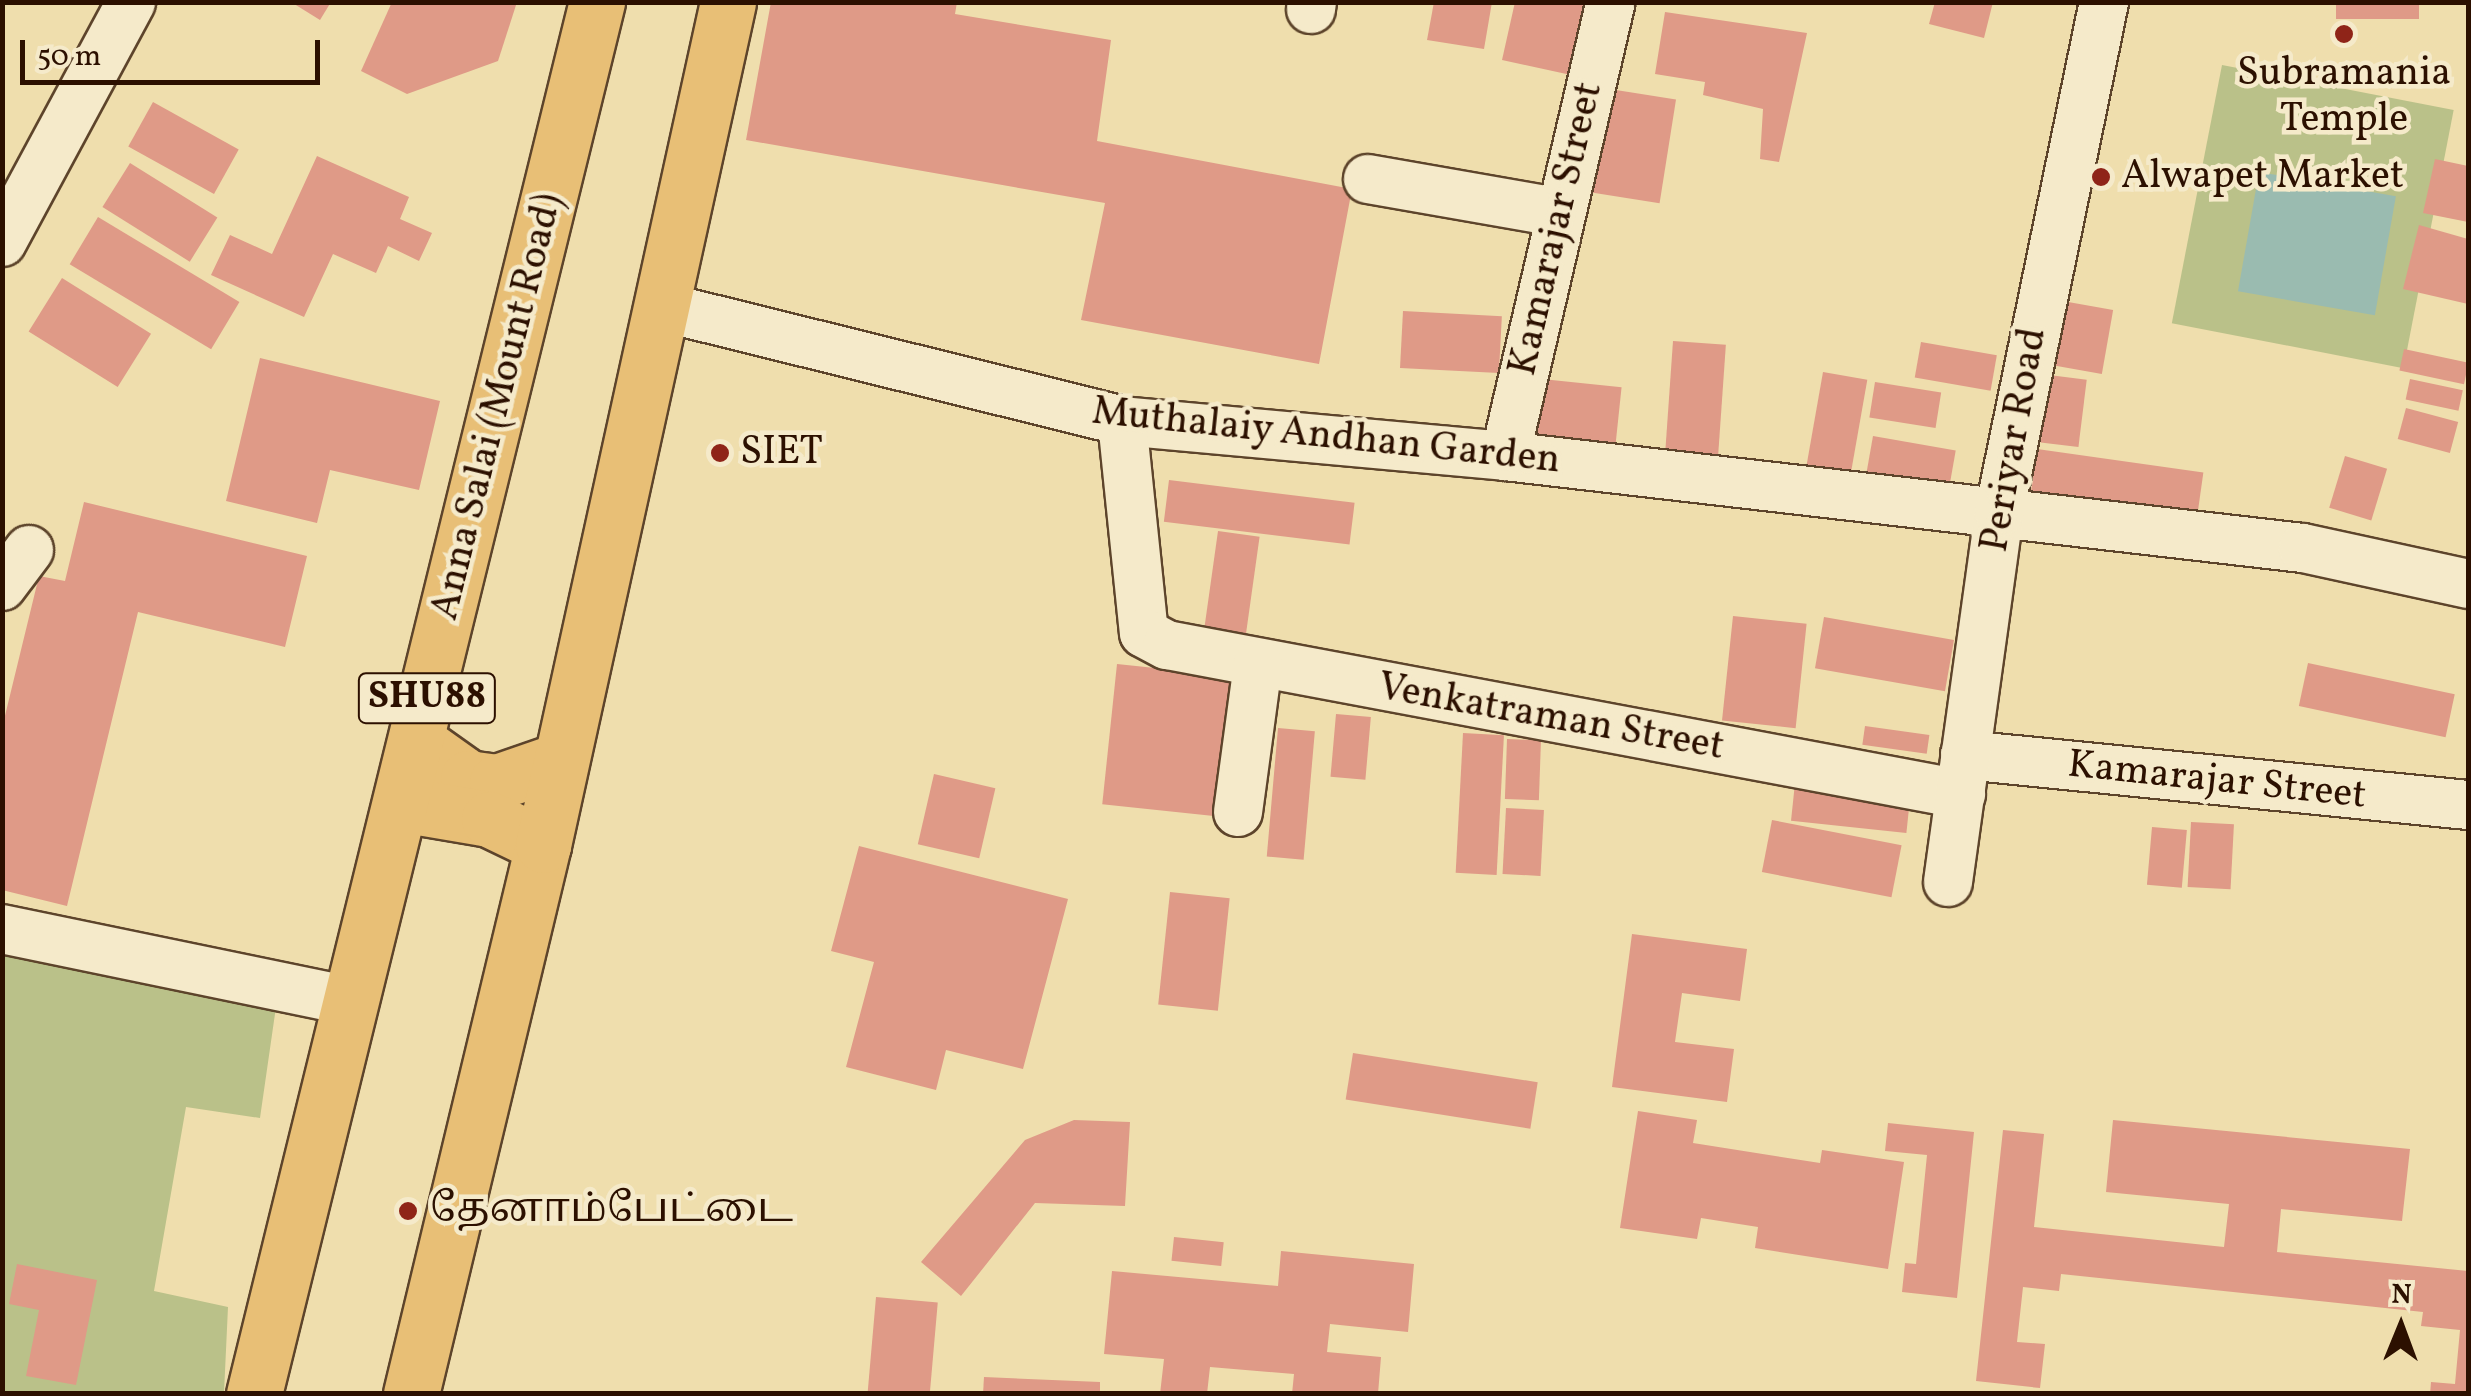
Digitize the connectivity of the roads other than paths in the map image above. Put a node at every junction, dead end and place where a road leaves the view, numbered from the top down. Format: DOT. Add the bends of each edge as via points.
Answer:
graph roads {
  1 [pos="132,2"];
  2 [pos="597,2"];
  3 [pos="728,2"];
  4 [pos="1611,2"];
  5 [pos="2104,2"];
  6 [pos="1368,179"];
  7 [pos="1558,212"];
  8 [pos="2,242"];
  9 [pos="663,306"];
  10 [pos="1122,421"];
  11 [pos="1504,456"];
  12 [pos="2000,512"];
  13 [pos="2468,584"];
  14 [pos="1258,664"];
  15 [pos="416,741"];
  16 [pos="558,762"];
  17 [pos="1963,774"];
  18 [pos="400,804"];
  19 [pos="2468,805"];
  20 [pos="1238,812"];
  21 [pos="543,845"];
  22 [pos="1948,882"];
  23 [pos="2,929"];
  24 [pos="350,1002"];
  25 [pos="254,1394"];
  26 [pos="412,1394"];
  1 -- 8 [label="street"];
  2 -- 15 [label="main road, Anna Salai (Mount Road) / SHU88"];
  3 -- 9 [label="main road"];
  4 -- 7 [label="street, Kamarajar Street"];
  5 -- 12 [label="street, Periyar Road"];
  6 -- 7 [label="street"];
  7 -- 11 [label="street, Kamarajar Street"];
  9 -- 10 [label="street, Muthalaiy Andhan Garden"];
  9 -- 16 [label="main road"];
  10 -- 11 [label="street, Muthalaiy Andhan Garden"];
  10 -- 14 [label="street, Venkatraman Street" via="1144,633 1167,645"];
  11 -- 12 [label="street, Muthalaiy Andhan Garden"];
  12 -- 13 [label="street" via="2303,548"];
  12 -- 17 [label="street, Periyar Road"];
  14 -- 17 [label="street, Venkatraman Street"];
  14 -- 20 [label="street"];
  15 -- 16 [label="main road" via="468,778 497,782"];
  15 -- 18 [label="main road, Anna Salai (Mount Road) / SHU88"];
  16 -- 21 [label="main road"];
  17 -- 19 [label="street, Kamarajar Street"];
  17 -- 22 [label="street, Periyar Road"];
  18 -- 21 [label="main road" via="490,819"];
  18 -- 24 [label="main road, Anna Salai (Mount Road) / SHU88"];
  21 -- 26 [label="main road"];
  23 -- 24 [label="street"];
  24 -- 25 [label="main road, Anna Salai (Mount Road) / SHU88"];
}
